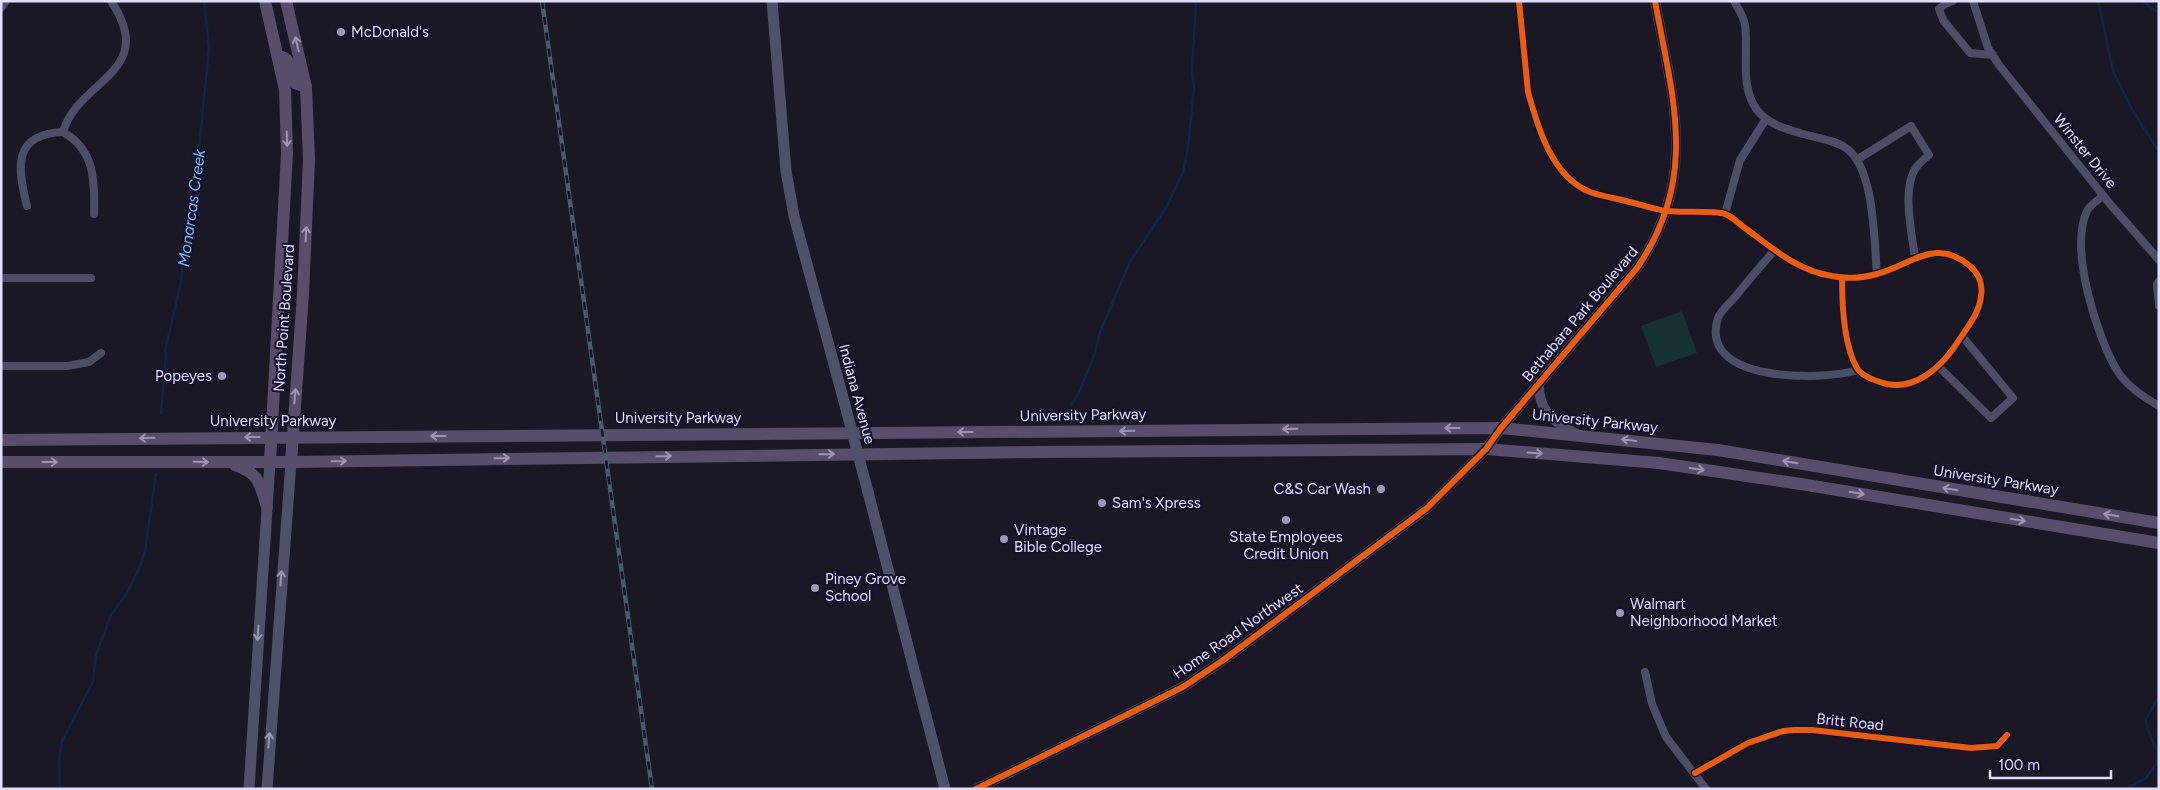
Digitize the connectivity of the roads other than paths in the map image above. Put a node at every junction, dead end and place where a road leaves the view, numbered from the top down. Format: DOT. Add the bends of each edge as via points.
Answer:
graph roads {
  1 [pos="6,1"];
  2 [pos="111,1"];
  3 [pos="265,1"];
  4 [pos="286,1"];
  5 [pos="772,1"];
  6 [pos="1519,1"];
  7 [pos="1655,1"];
  8 [pos="1734,1"];
  9 [pos="1953,1"];
  10 [pos="1974,1"];
  11 [pos="1,8"];
  12 [pos="1993,55"];
  13 [pos="278,56"];
  14 [pos="306,87"];
  15 [pos="285,90"];
  16 [pos="1766,119"];
  17 [pos="309,122"];
  18 [pos="63,132"];
  19 [pos="1858,159"];
  20 [pos="2103,196"];
  21 [pos="27,206"];
  22 [pos="1666,211"];
  23 [pos="94,214"];
  24 [pos="1725,214"];
  25 [pos="1775,250"];
  26 [pos="1915,258"];
  27 [pos="2159,260"];
  28 [pos="1877,274"];
  29 [pos="1,278"];
  30 [pos="91,278"];
  31 [pos="1842,278"];
  32 [pos="2159,281"];
  33 [pos="2159,306"];
  34 [pos="1962,336"];
  35 [pos="101,353"];
  36 [pos="1,366"];
  37 [pos="1939,367"];
  38 [pos="1858,370"];
  39 [pos="1539,383"];
  40 [pos="2159,406"];
  41 [pos="1501,428"];
  42 [pos="1578,435"];
  43 [pos="271,437"];
  44 [pos="291,437"];
  45 [pos="1,440"];
  46 [pos="1486,449"];
  47 [pos="1,462"];
  48 [pos="226,462"];
  49 [pos="270,462"];
  50 [pos="290,462"];
  51 [pos="266,507"];
  52 [pos="2159,523"];
  53 [pos="2159,543"];
  54 [pos="1645,672"];
  55 [pos="2007,735"];
  56 [pos="1695,773"];
  57 [pos="249,789"];
  58 [pos="267,789"];
  59 [pos="946,789"];
  60 [pos="976,789"];
  61 [pos="1706,789"];
  1 -- 11 [label="street"];
  2 -- 18 [label="street" via="126,35 119,65 73,112"];
  3 -- 13 [label="main road, North Point Boulevard"];
  14 -- 4 [label="main road, North Point Boulevard, one-way"];
  5 -- 59 [label="main road, Indiana Avenue, bridge" via="787,179 794,216"];
  6 -- 22 [label="street" via="1528,92 1557,165 1572,181 1588,191"];
  7 -- 22 [label="street, Bethabara Park Boulevard" via="1678,136 1676,168"];
  8 -- 16 [label="street" via="1745,23 1747,85 1757,110"];
  9 -- 12 [label="street" via="1940,9 1942,20 1970,53"];
  10 -- 12 [label="street, Winster Drive"];
  12 -- 20 [label="street, Winster Drive"];
  13 -- 14 [label="main road" via="290,62 295,83"];
  13 -- 15 [label="main road, North Point Boulevard"];
  14 -- 17 [label="main road, North Point Boulevard"];
  15 -- 17 [label="main road" via="298,95 304,117"];
  15 -- 43 [label="main road, North Point Boulevard, one-way" via="287,153"];
  16 -- 19 [label="street" via="1780,127 1836,143"];
  16 -- 24 [label="street" via="1740,160"];
  44 -- 17 [label="main road, North Point Boulevard, one-way" via="303,294"];
  18 -- 21 [label="street" via="34,137 26,145 22,156 21,184"];
  18 -- 23 [label="street" via="72,137 90,163 95,180"];
  19 -- 26 [label="street" via="1911,126 1929,155 1915,168 1909,183"];
  19 -- 28 [label="street" via="1869,197"];
  20 -- 27 [label="street, Winster Drive"];
  20 -- 40 [label="street" via="2088,210 2082,226 2086,290 2094,321 2118,373"];
  22 -- 24 [label="street"];
  22 -- 39 [label="street, Bethabara Park Boulevard" via="1652,246 1637,268"];
  24 -- 25 [label="street"];
  25 -- 31 [label="street" via="1804,268"];
  25 -- 38 [label="street" via="1718,318 1717,337 1724,354 1750,368 1794,376 1827,376"];
  26 -- 28 [label="street"];
  26 -- 34 [label="street" via="1932,253 1955,256 1977,275 1981,300"];
  28 -- 31 [label="street"];
  29 -- 30 [label="street"];
  31 -- 38 [label="street" via="1850,353"];
  32 -- 33 [label="street"];
  34 -- 37 [label="street"];
  34 -- 37 [label="street" via="2013,398 1991,418"];
  35 -- 36 [label="street" via="88,362 67,366"];
  37 -- 38 [label="street" via="1917,381 1899,384 1880,383"];
  39 -- 41 [label="street, Bethabara Park Boulevard"];
  39 -- 42 [label="street" via="1539,400 1543,408 1563,427"];
  41 -- 42 [label="main road, University Parkway"];
  41 -- 44 [label="main road, University Parkway, one-way"];
  41 -- 46 [label="street, Bethabara Park Boulevard"];
  52 -- 42 [label="main road, University Parkway, one-way" via="1718,450"];
  43 -- 44 [label="main road, University Parkway"];
  43 -- 45 [label="main road, University Parkway, one-way"];
  43 -- 49 [label="main road, North Point Boulevard"];
  44 -- 50 [label="main road, North Point Boulevard"];
  50 -- 46 [label="main road, one-way"];
  46 -- 53 [label="main road, one-way" via="1659,463"];
  46 -- 60 [label="street, Home Road Northwest" via="1427,508 1191,682"];
  47 -- 48 [label="main road, one-way"];
  48 -- 49 [label="main road"];
  48 -- 51 [label="main road" via="252,472 262,489"];
  49 -- 50 [label="main road"];
  49 -- 51 [label="main road, North Point Boulevard"];
  58 -- 50 [label="main road, North Point Boulevard, one-way"];
  51 -- 57 [label="main road, North Point Boulevard, one-way"];
  54 -- 56 [label="street" via="1652,704 1666,737"];
  55 -- 56 [label="street, Britt Road" via="1997,746 1971,748 1812,730 1783,731 1748,743"];
  56 -- 61 [label="street"];
}
